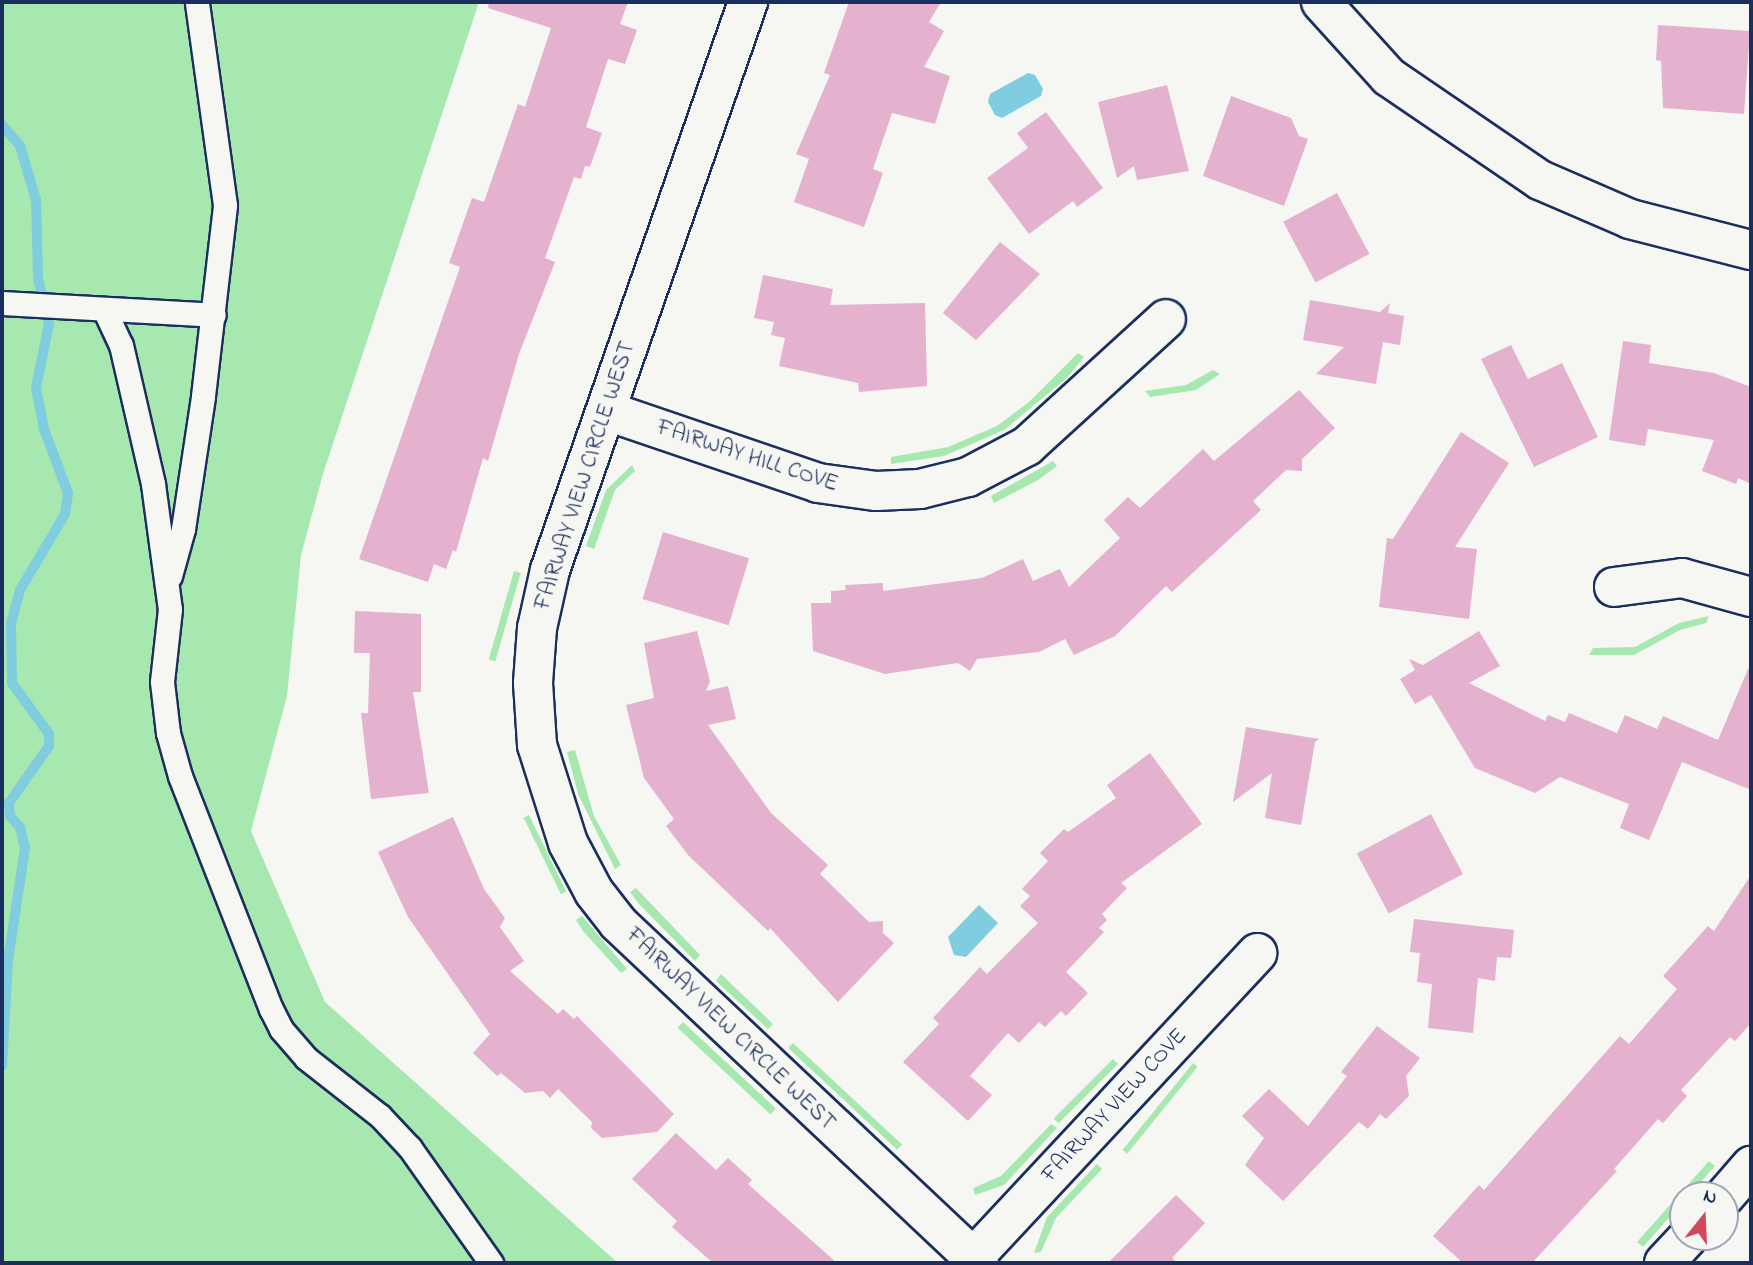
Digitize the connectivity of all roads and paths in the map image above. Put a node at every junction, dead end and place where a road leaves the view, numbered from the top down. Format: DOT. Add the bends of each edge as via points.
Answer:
graph roads {
  1 [pos="197,2"];
  2 [pos="748,2"];
  3 [pos="1321,2"];
  4 [pos="1751,250"];
  5 [pos="11,303"];
  6 [pos="104,309"];
  7 [pos="214,315"];
  8 [pos="1166,319"];
  9 [pos="607,411"];
  10 [pos="167,586"];
  11 [pos="1614,587"];
  12 [pos="1751,597"];
  13 [pos="1257,953"];
  14 [pos="1751,1166"];
  15 [pos="1738,1181"];
  16 [pos="976,1261"];
  17 [pos="491,1263"];
  1 -- 7 [label="lane" via="225,205"];
  2 -- 9 [label="street, FAIRWAY VIEW CIRCLE WEST"];
  3 -- 4 [label="street" via="1388,77 1540,180 1630,219"];
  5 -- 6 [label="lane"];
  6 -- 7 [label="lane"];
  6 -- 10 [label="lane" via="121,345 153,484"];
  7 -- 10 [label="lane" via="183,529"];
  8 -- 9 [label="street, FAIRWAY HILL COVE" via="1027,446 968,477 920,489 876,492 818,483"];
  9 -- 16 [label="street, FAIRWAY VIEW CIRCLE WEST" via="550,570 537,628 533,724 550,795 568,843 599,898 645,951"];
  10 -- 17 [label="lane" via="162,682 168,733 180,776 281,1029 306,1058 380,1116 410,1148"];
  11 -- 12 [label="street" via="1682,578"];
  13 -- 16 [label="street, FAIRWAY VIEW COVE"];
  14 -- 15 [label="street"];
}
